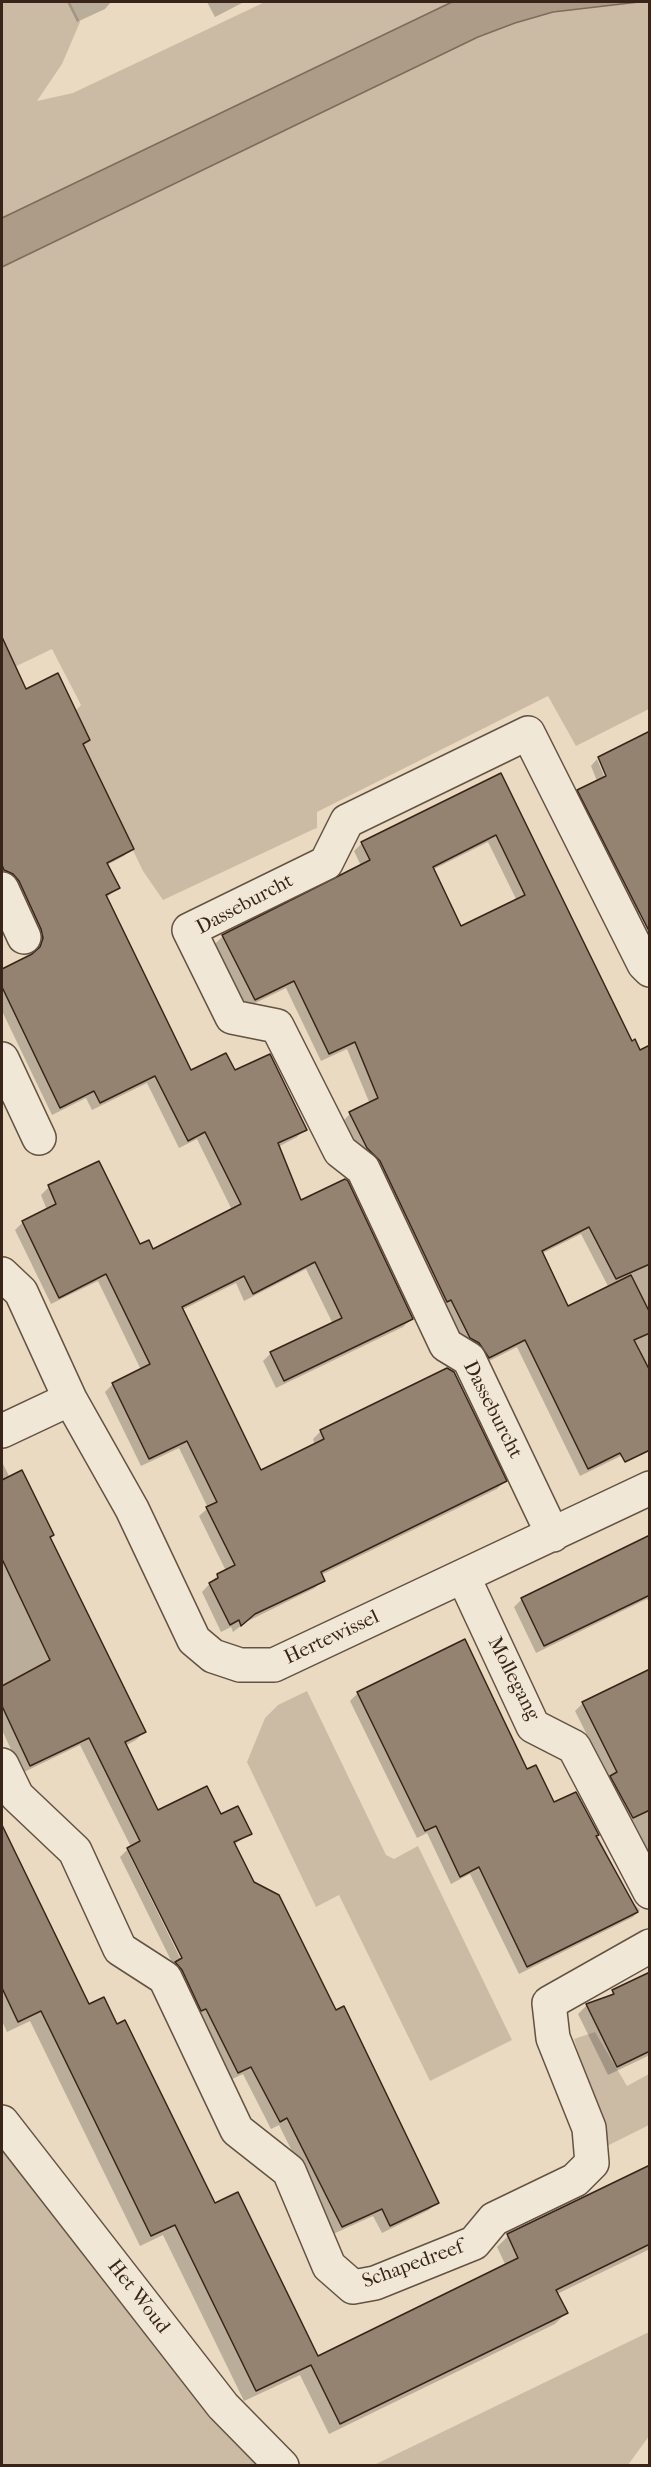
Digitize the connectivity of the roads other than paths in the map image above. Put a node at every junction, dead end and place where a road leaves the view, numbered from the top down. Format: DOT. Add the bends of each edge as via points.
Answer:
graph roads {
  1 [pos="2,889"];
  2 [pos="24,938"];
  3 [pos="650,970"];
  4 [pos="2,1059"];
  5 [pos="39,1138"];
  6 [pos="2,1274"];
  7 [pos="70,1399"];
  8 [pos="2,1431"];
  9 [pos="650,1488"];
  10 [pos="554,1535"];
  11 [pos="463,1576"];
  12 [pos="2,1765"];
  13 [pos="650,1892"];
  14 [pos="650,1946"];
  15 [pos="2,2122"];
  16 [pos="282,2466"];
  1 -- 2 [label="street"];
  3 -- 10 [label="street, Dasseburcht" via="528,733 347,821 326,863 189,930 232,1017 277,1026 340,1151 363,1169 446,1345 469,1359"];
  4 -- 5 [label="street"];
  6 -- 7 [label="street, Hertewissel" via="21,1292"];
  7 -- 8 [label="street"];
  7 -- 11 [label="street, Hertewissel" via="132,1509 194,1640 213,1656 240,1665 274,1665"];
  9 -- 10 [label="street, Hertewissel"];
  10 -- 11 [label="street, Hertewissel"];
  11 -- 13 [label="street, Mollegang" via="533,1726 573,1747"];
  12 -- 14 [label="street, Schapedreef" via="16,1796 75,1851 120,1949 165,1978 237,2130 289,2172 329,2266 353,2287 375,2283 474,2243 494,2219 575,2180 592,2163 590,2128 553,2038 549,2003"];
  15 -- 16 [label="street, Het Woud" via="222,2406"];
}
